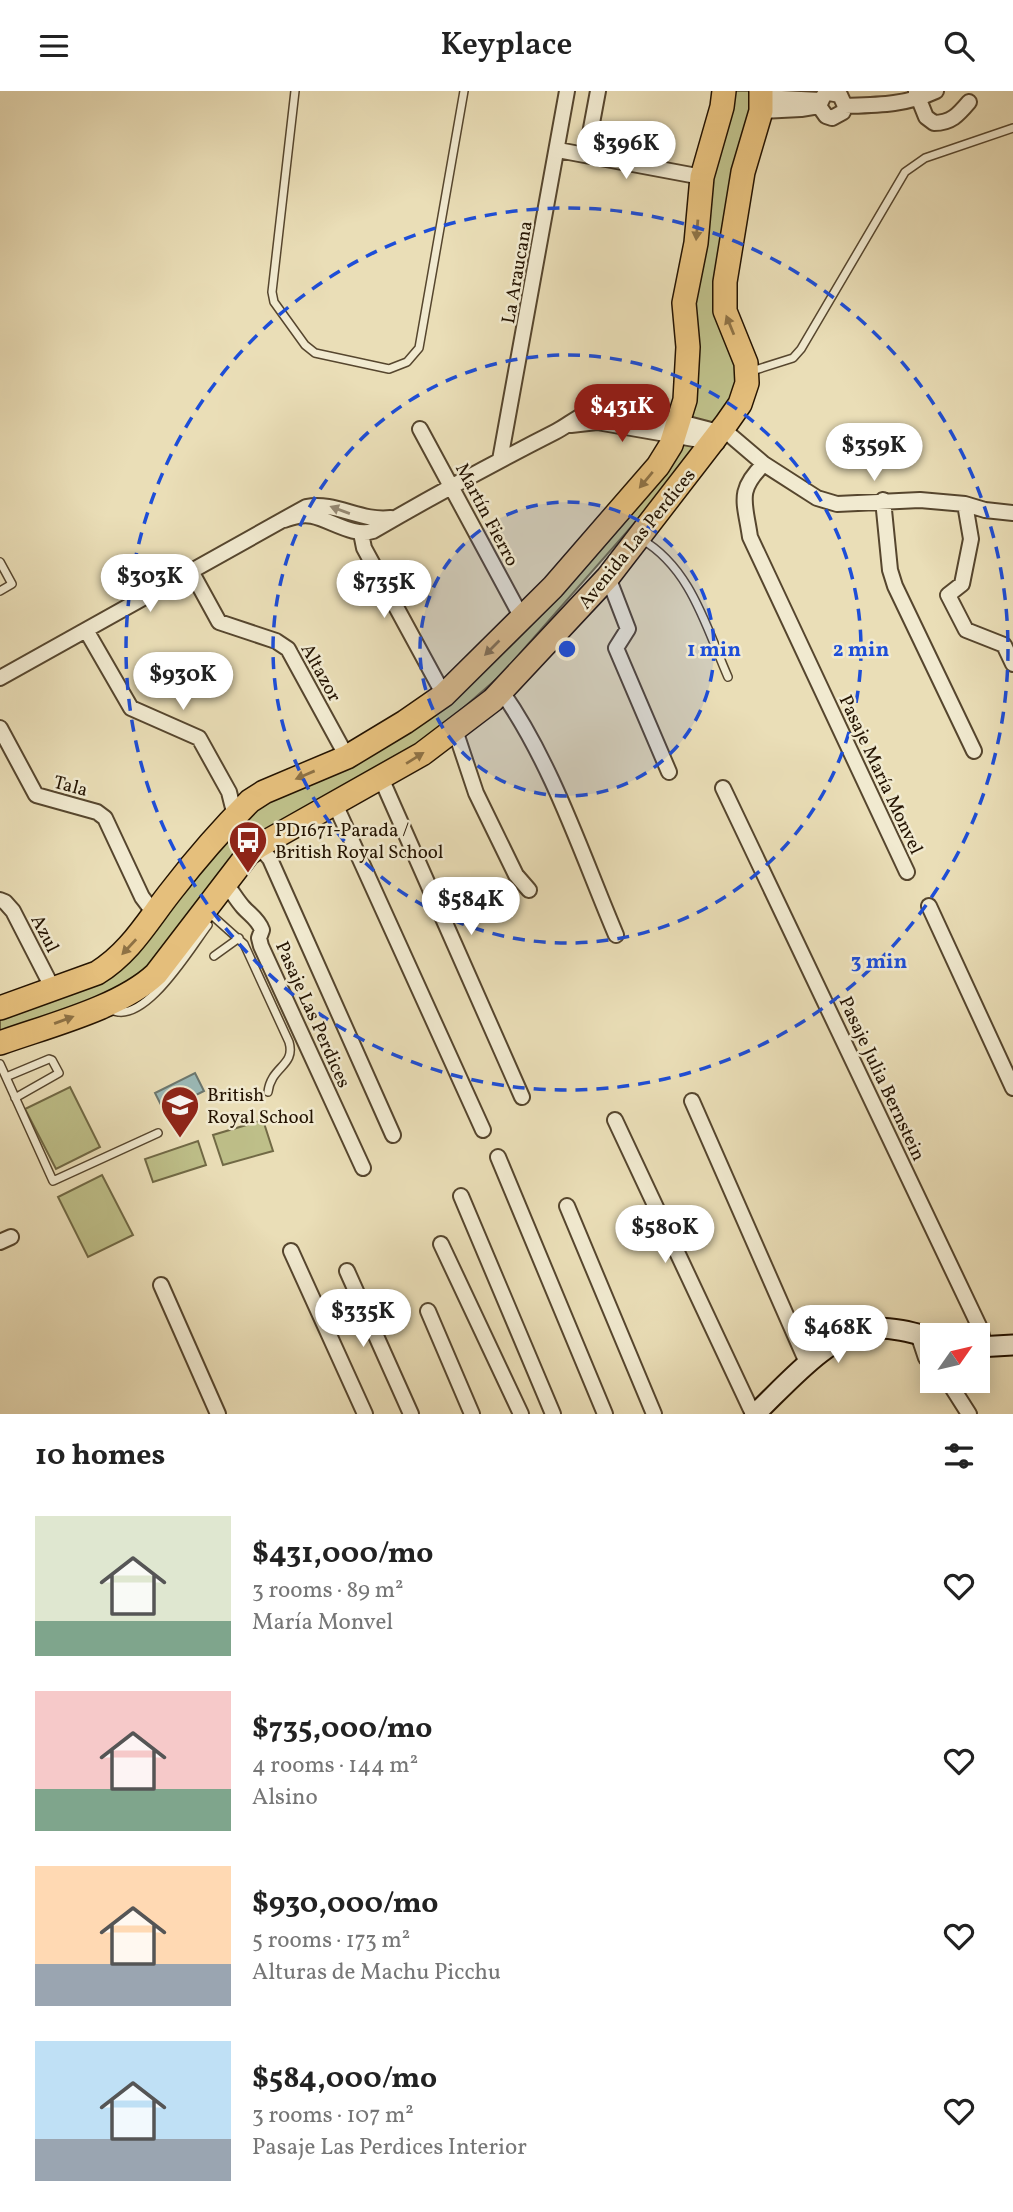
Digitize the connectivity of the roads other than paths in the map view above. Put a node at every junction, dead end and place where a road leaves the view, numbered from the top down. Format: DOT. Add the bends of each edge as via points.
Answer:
graph roads {
  1 [pos="295,91"];
  2 [pos="464,91"];
  3 [pos="567,91"];
  4 [pos="598,91"];
  5 [pos="724,91"];
  6 [pos="936,91"];
  7 [pos="917,95"];
  8 [pos="761,100"];
  9 [pos="969,102"];
  10 [pos="1013,128"];
  11 [pos="558,149"];
  12 [pos="586,155"];
  13 [pos="702,177"];
  14 [pos="748,373"];
  15 [pos="677,428"];
  16 [pos="420,429"];
  17 [pos="724,438"];
  18 [pos="500,460"];
  19 [pos="764,464"];
  20 [pos="452,487"];
  21 [pos="883,500"];
  22 [pos="965,504"];
  23 [pos="1013,513"];
  24 [pos="400,516"];
  25 [pos="284,520"];
  26 [pos="361,533"];
  27 [pos="639,538"];
  28 [pos="0,562"];
  29 [pos="191,572"];
  30 [pos="608,577"];
  31 [pos="0,590"];
  32 [pos="522,618"];
  33 [pos="86,630"];
  34 [pos="1013,664"];
  35 [pos="729,677"];
  36 [pos="0,678"];
  37 [pos="502,692"];
  38 [pos="444,695"];
  39 [pos="0,728"];
  40 [pos="455,730"];
  41 [pos="974,751"];
  42 [pos="347,757"];
  43 [pos="668,772"];
  44 [pos="382,778"];
  45 [pos="723,788"];
  46 [pos="335,804"];
  47 [pos="235,815"];
  48 [pos="259,846"];
  49 [pos="907,872"];
  50 [pos="225,883"];
  51 [pos="529,890"];
  52 [pos="0,900"];
  53 [pos="929,906"];
  54 [pos="154,913"];
  55 [pos="209,913"];
  56 [pos="616,935"];
  57 [pos="239,938"];
  58 [pos="214,956"];
  59 [pos="53,989"];
  60 [pos="0,1008"];
  61 [pos="0,1043"];
  62 [pos="0,1064"];
  63 [pos="6,1077"];
  64 [pos="1013,1088"];
  65 [pos="268,1092"];
  66 [pos="522,1097"];
  67 [pos="15,1098"];
  68 [pos="692,1101"];
  69 [pos="615,1120"];
  70 [pos="483,1130"];
  71 [pos="158,1133"];
  72 [pos="393,1135"];
  73 [pos="498,1157"];
  74 [pos="363,1168"];
  75 [pos="461,1196"];
  76 [pos="567,1206"];
  77 [pos="441,1244"];
  78 [pos="291,1251"];
  79 [pos="347,1271"];
  80 [pos="161,1285"];
  81 [pos="428,1311"];
  82 [pos="978,1323"];
  83 [pos="920,1335"];
  84 [pos="1013,1345"];
  85 [pos="990,1346"];
  86 [pos="808,1365"];
  87 [pos="956,1393"];
  88 [pos="218,1414"];
  89 [pos="365,1414"];
  90 [pos="411,1414"];
  91 [pos="472,1414"];
  92 [pos="521,1414"];
  93 [pos="553,1414"];
  94 [pos="605,1414"];
  95 [pos="654,1414"];
  96 [pos="754,1414"];
  97 [pos="969,1414"];
  1 -- 2 [label="lane" via="272,292 275,302 315,353 388,369 407,362 419,348"];
  3 -- 11 [label="street, La Araucana"];
  4 -- 12 [label="street"];
  5 -- 13 [label="main road"];
  6 -- 7 [label="street"];
  7 -- 8 [label="street" via="896,105 845,106 832,118 820,103 801,109"];
  7 -- 9 [label="street" via="926,117 934,123 958,116"];
  14 -- 8 [label="main road, one-way" via="724,311 724,282"];
  10 -- 14 [label="lane" via="925,158 905,171 801,349 793,358"];
  11 -- 12 [label="street"];
  11 -- 18 [label="street, La Araucana"];
  12 -- 13 [label="street"];
  13 -- 15 [label="main road, one-way" via="684,303 688,365"];
  14 -- 17 [label="main road, Avenida Las Perdices"];
  15 -- 17 [label="street"];
  15 -- 18 [label="street" via="592,409"];
  15 -- 32 [label="main road, one-way" via="650,476"];
  16 -- 20 [label="street, Martín Fierro"];
  17 -- 19 [label="street"];
  17 -- 27 [label="main road, Avenida Las Perdices"];
  18 -- 20 [label="street"];
  19 -- 21 [label="street" via="817,498 837,504"];
  19 -- 49 [label="street, Pasaje María Monvel" via="744,490 750,537"];
  20 -- 24 [label="street"];
  20 -- 32 [label="street, Martín Fierro"];
  21 -- 22 [label="street"];
  21 -- 41 [label="street" via="895,586"];
  22 -- 23 [label="street"];
  22 -- 34 [label="street" via="971,539 962,584 948,595 966,630 1004,645"];
  24 -- 25 [label="street, one-way" via="378,520 315,505"];
  24 -- 26 [label="street"];
  25 -- 26 [label="street" via="311,516"];
  25 -- 29 [label="street"];
  26 -- 38 [label="street" via="364,548"];
  27 -- 30 [label="main road, Avenida Las Perdices"];
  27 -- 35 [label="lane" via="660,552 684,579"];
  28 -- 31 [label="lane" via="12,584"];
  29 -- 33 [label="street"];
  29 -- 42 [label="street, Altazor" via="219,622 288,649"];
  30 -- 37 [label="main road, Avenida Las Perdices"];
  30 -- 43 [label="street" via="628,629 616,648"];
  32 -- 38 [label="main road, one-way"];
  33 -- 36 [label="street"];
  33 -- 47 [label="street" via="131,708 199,738 229,792"];
  37 -- 40 [label="main road, Avenida Las Perdices"];
  37 -- 56 [label="street" via="548,774"];
  38 -- 42 [label="main road"];
  39 -- 54 [label="street, Tala" via="36,795 105,818"];
  44 -- 40 [label="main road, Avenida Las Perdices, one-way"];
  40 -- 51 [label="street" via="476,793 516,876"];
  42 -- 47 [label="main road, one-way" via="256,796"];
  44 -- 46 [label="main road, Avenida Las Perdices"];
  44 -- 66 [label="street"];
  45 -- 82 [label="street, Pasaje Julia Bernstein"];
  46 -- 48 [label="main road, Avenida Las Perdices"];
  46 -- 70 [label="street"];
  47 -- 54 [label="main road"];
  48 -- 50 [label="main road, Avenida Las Perdices"];
  48 -- 72 [label="street, Pasaje Las Perdices" via="270,859"];
  50 -- 55 [label="main road, Avenida Las Perdices"];
  50 -- 74 [label="street, Pasaje Las Perdices" via="259,922 261,946"];
  52 -- 59 [label="street, Azul" via="13,911"];
  53 -- 64 [label="street"];
  54 -- 59 [label="main road, one-way" via="114,961 97,973"];
  55 -- 57 [label="lane"];
  61 -- 55 [label="main road, Avenida Las Perdices, one-way" via="145,985"];
  57 -- 58 [label="lane"];
  57 -- 65 [label="lane" via="292,1051 270,1081"];
  59 -- 60 [label="main road"];
  62 -- 63 [label="lane"];
  63 -- 67 [label="lane"];
  63 -- 67 [label="lane" via="49,1059 59,1073"];
  67 -- 71 [label="lane" via="54,1182"];
  68 -- 86 [label="street"];
  69 -- 96 [label="street"];
  73 -- 94 [label="street"];
  75 -- 93 [label="street"];
  76 -- 95 [label="street"];
  77 -- 92 [label="street"];
  78 -- 89 [label="street"];
  79 -- 90 [label="street"];
  80 -- 88 [label="street"];
  81 -- 91 [label="street"];
  83 -- 86 [label="street" via="871,1328 831,1345"];
  84 -- 85 [label="street"];
  86 -- 96 [label="street"];
  87 -- 97 [label="street"];
}
